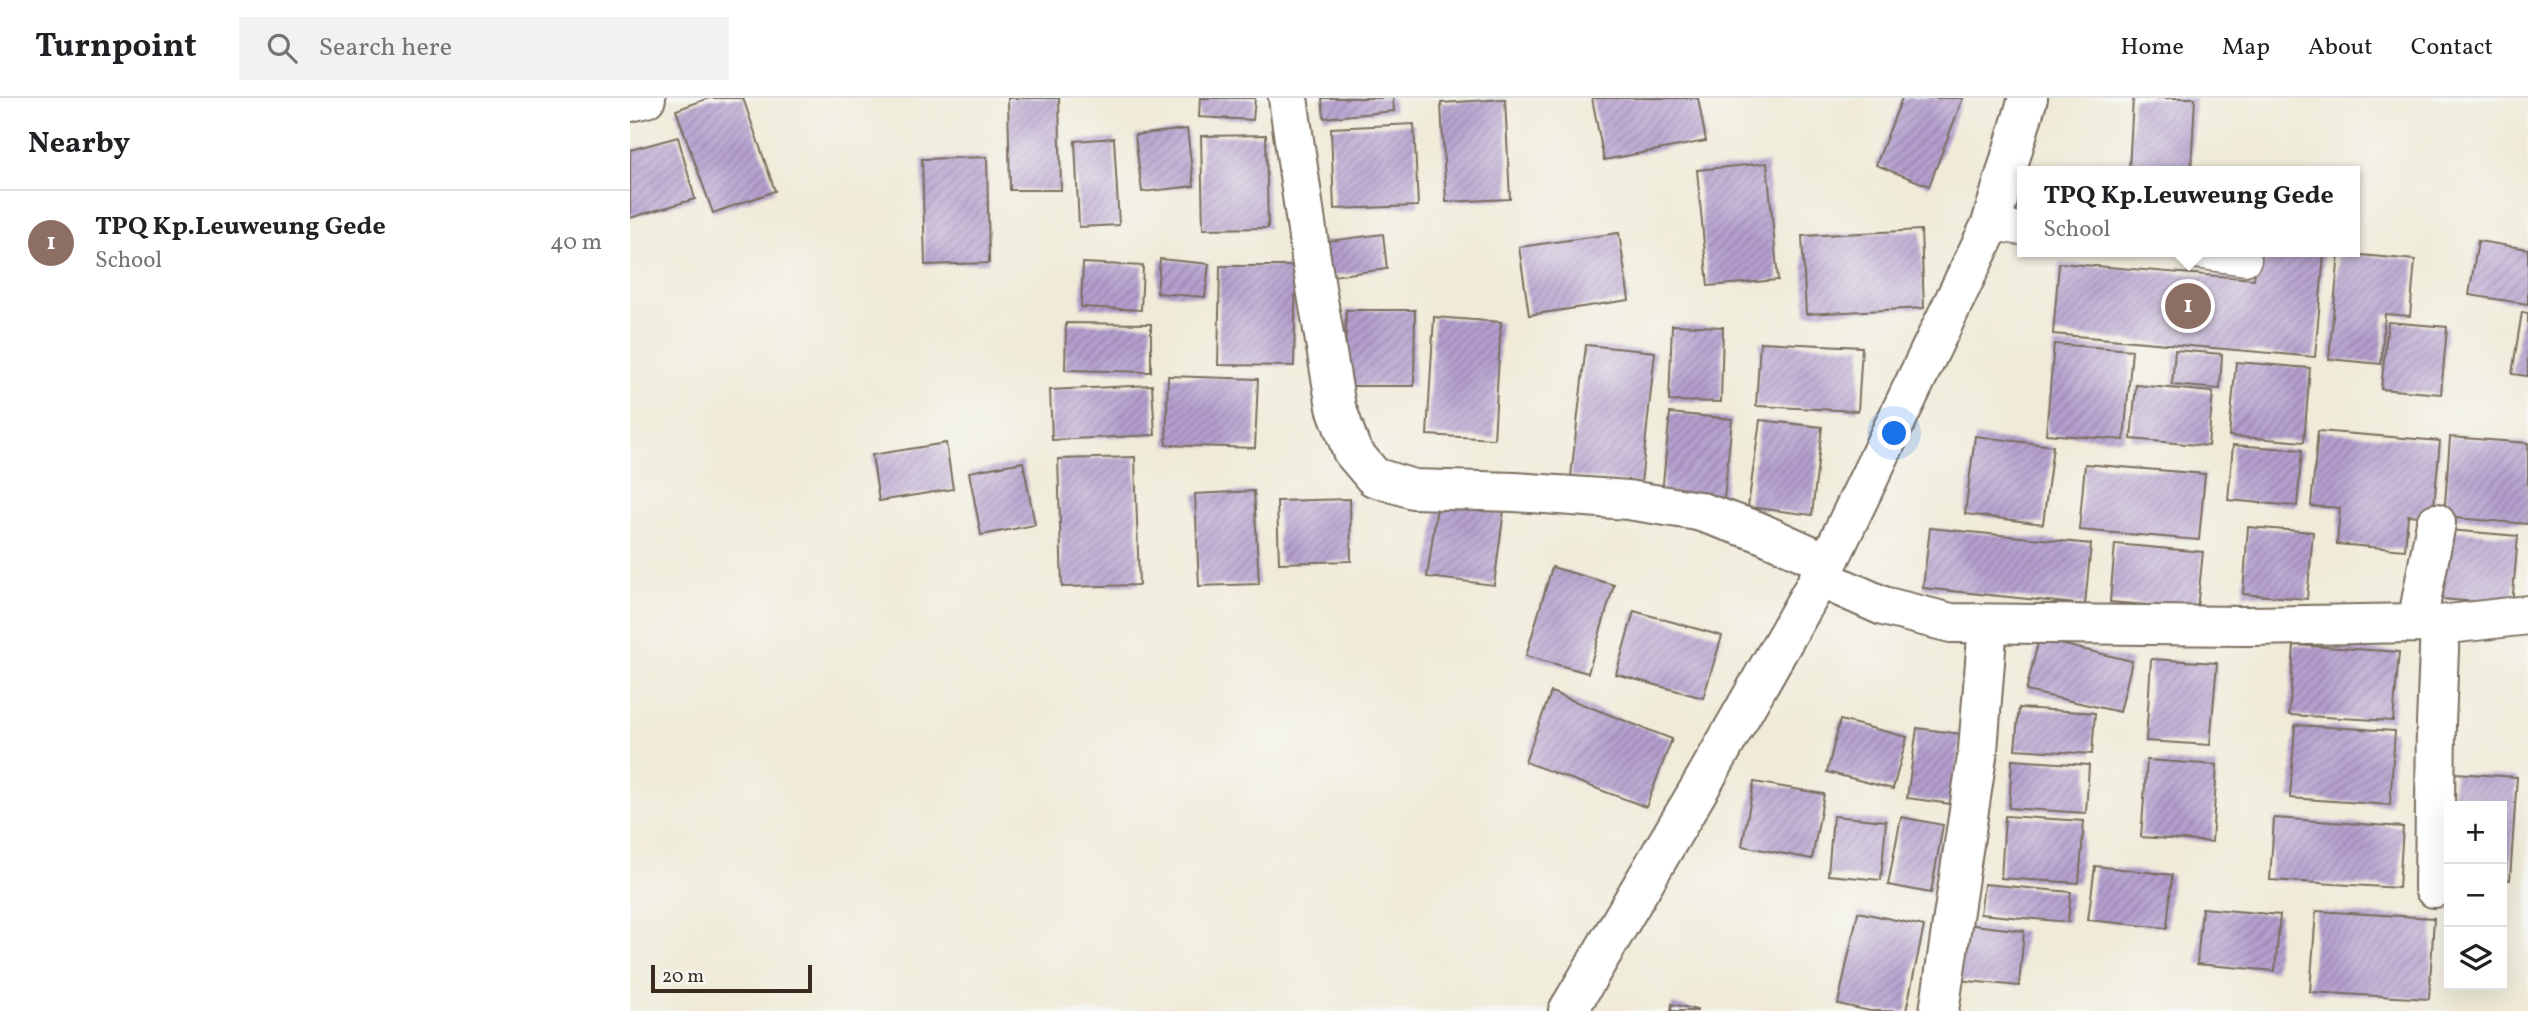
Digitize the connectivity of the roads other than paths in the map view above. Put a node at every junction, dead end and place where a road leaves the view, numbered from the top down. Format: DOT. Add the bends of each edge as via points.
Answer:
graph roads {
  1 [pos="646,98"];
  2 [pos="1289,98"];
  3 [pos="2028,98"];
  4 [pos="630,102"];
  5 [pos="2007,227"];
  6 [pos="2236,257"];
  7 [pos="2245,258"];
  8 [pos="2436,523"];
  9 [pos="1824,570"];
  10 [pos="2528,615"];
  11 [pos="1987,624"];
  12 [pos="2429,624"];
  13 [pos="2434,888"];
  14 [pos="1568,1011"];
  15 [pos="1939,1011"];
  1 -- 4 [label="street"];
  2 -- 9 [label="street" via="1336,407 1352,451 1374,477 1413,489 1603,498 1698,511 1757,531"];
  3 -- 5 [label="street"];
  5 -- 9 [label="street"];
  6 -- 7 [label="lane"];
  8 -- 12 [label="street"];
  9 -- 11 [label="street" via="1883,606 1951,622"];
  9 -- 14 [label="street"];
  10 -- 12 [label="street"];
  11 -- 12 [label="street"];
  11 -- 15 [label="street" via="1978,750"];
  12 -- 13 [label="street" via="2436,724"];
}
